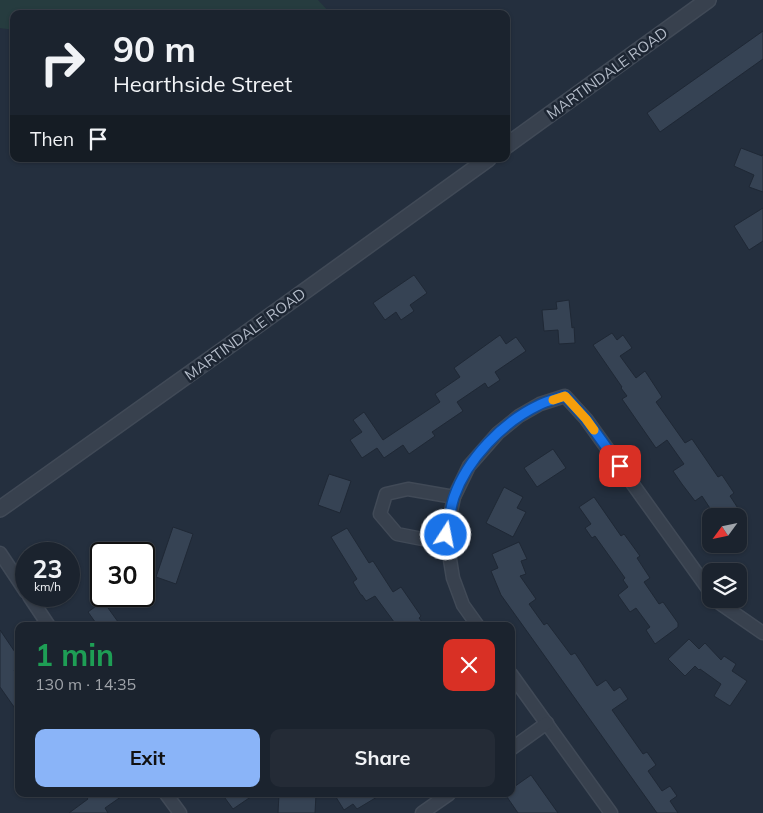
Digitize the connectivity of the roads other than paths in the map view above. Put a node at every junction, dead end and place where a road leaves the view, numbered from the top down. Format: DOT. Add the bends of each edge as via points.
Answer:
graph roads {
  1 [pos="708,0"];
  2 [pos="510,143"];
  3 [pos="484,162"];
  4 [pos="454,497"];
  5 [pos="0,509"];
  6 [pos="448,544"];
  7 [pos="0,553"];
  8 [pos="15,576"];
  9 [pos="702,580"];
  10 [pos="36,607"];
  11 [pos="727,608"];
  12 [pos="46,622"];
  13 [pos="475,622"];
  14 [pos="763,633"];
  15 [pos="515,680"];
  16 [pos="546,723"];
  17 [pos="515,746"];
  18 [pos="168,797"];
  19 [pos="445,797"];
  20 [pos="180,813"];
  21 [pos="422,813"];
  22 [pos="610,813"];
  1 -- 2 [label="street, MARTINDALE ROAD"];
  3 -- 5 [label="street, MARTINDALE ROAD"];
  4 -- 6 [label="street" via="446,535"];
  4 -- 6 [label="street" via="400,490 386,494 380,514 397,534"];
  4 -- 9 [label="street" via="469,466 498,434 540,404 565,396 586,419"];
  6 -- 13 [label="street" via="453,578 463,604"];
  7 -- 8 [label="street"];
  10 -- 12 [label="street"];
  11 -- 14 [label="street"];
  15 -- 16 [label="street"];
  16 -- 17 [label="street"];
  16 -- 22 [label="street"];
  18 -- 20 [label="street"];
  19 -- 21 [label="street"];
}
